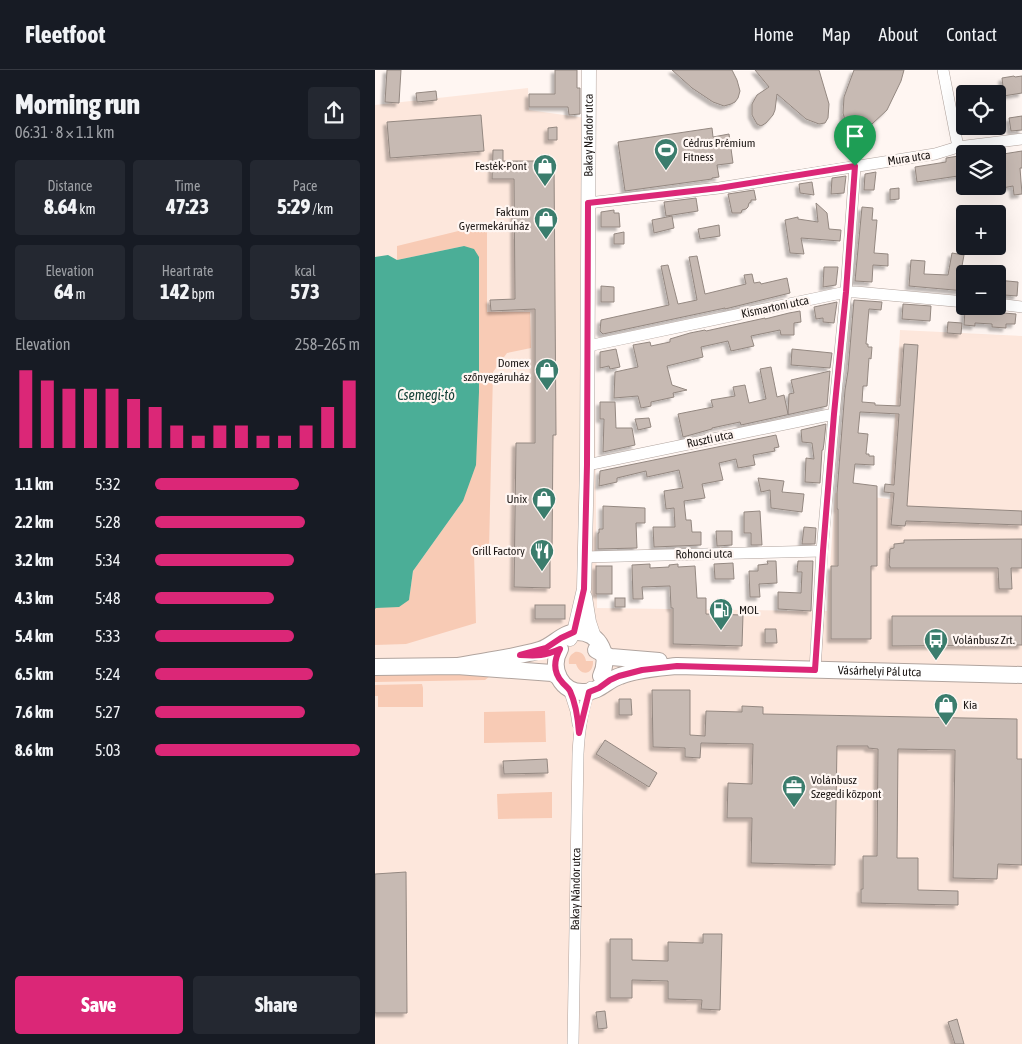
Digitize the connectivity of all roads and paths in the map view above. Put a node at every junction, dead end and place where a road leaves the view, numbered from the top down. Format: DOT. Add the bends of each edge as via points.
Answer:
graph roads {
  1 [pos="589,70"];
  2 [pos="943,70"];
  3 [pos="1022,139"];
  4 [pos="958,145"];
  5 [pos="967,145"];
  6 [pos="956,147"];
  7 [pos="855,166"];
  8 [pos="588,203"];
  9 [pos="846,292"];
  10 [pos="956,301"];
  11 [pos="1006,305"];
  12 [pos="1022,307"];
  13 [pos="588,346"];
  14 [pos="834,414"];
  15 [pos="587,465"];
  16 [pos="823,551"];
  17 [pos="585,557"];
  18 [pos="584,591"];
  19 [pos="568,641"];
  20 [pos="600,647"];
  21 [pos="457,666"];
  22 [pos="677,666"];
  23 [pos="375,667"];
  24 [pos="815,670"];
  25 [pos="557,672"];
  26 [pos="1022,675"];
  27 [pos="594,683"];
  28 [pos="569,689"];
  29 [pos="579,733"];
  30 [pos="573,1044"];
  1 -- 8 [label="street, Bakay Nándor utca"];
  2 -- 4 [label="street"];
  3 -- 5 [label="street, Mura utca"];
  6 -- 7 [label="street, Mura utca" via="935,154"];
  7 -- 8 [label="street, Mura utca" via="719,188"];
  7 -- 9 [label="street"];
  8 -- 13 [label="street, Bakay Nándor utca"];
  9 -- 10 [label="street, Kismartoni utca"];
  9 -- 13 [label="street, Kismartoni utca"];
  9 -- 14 [label="street"];
  11 -- 12 [label="street"];
  13 -- 15 [label="street, Bakay Nándor utca"];
  14 -- 15 [label="street, Ruszti utca"];
  14 -- 16 [label="street"];
  15 -- 17 [label="street, Bakay Nándor utca"];
  16 -- 17 [label="street, Rohonci utca"];
  16 -- 24 [label="street"];
  17 -- 18 [label="street, Bakay Nándor utca"];
  18 -- 19 [label="street, Bakay Nándor utca"];
  18 -- 20 [label="street, Bakay Nándor utca" via="589,622"];
  19 -- 20 [label="main road, Vásárhelyi Pál utca"];
  19 -- 21 [label="main road, Vásárhelyi Pál utca" via="549,654 520,655"];
  19 -- 25 [label="main road" via="557,656"];
  20 -- 22 [label="main road, Vásárhelyi Pál utca" via="611,652 661,656"];
  20 -- 27 [label="main road" via="605,664"];
  21 -- 23 [label="main road, Vásárhelyi Pál utca"];
  21 -- 25 [label="main road, Vásárhelyi Pál utca"];
  22 -- 24 [label="main road, Vásárhelyi Pál utca"];
  22 -- 27 [label="main road, Vásárhelyi Pál utca" via="618,669"];
  24 -- 26 [label="main road, Vásárhelyi Pál utca"];
  25 -- 27 [label="main road, Vásárhelyi Pál utca" via="575,681"];
  25 -- 28 [label="main road"];
  27 -- 28 [label="main road, Vásárhelyi Pál utca" via="579,692"];
  27 -- 29 [label="street, Bakay Nándor utca"];
  28 -- 29 [label="street, Bakay Nándor utca"];
  29 -- 30 [label="street, Bakay Nándor utca"];
}
